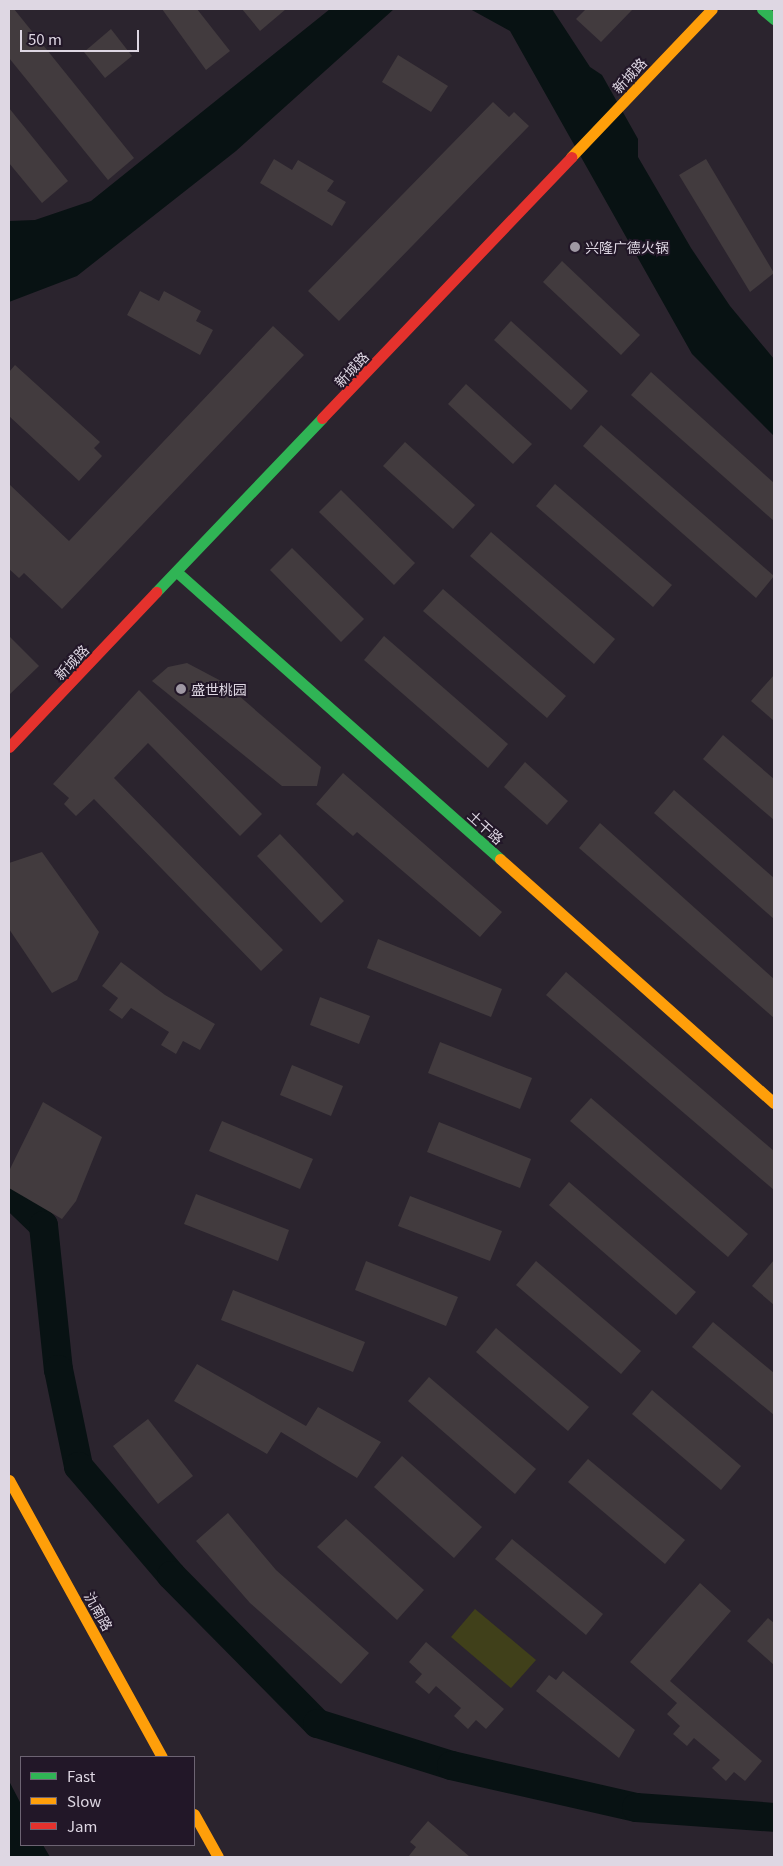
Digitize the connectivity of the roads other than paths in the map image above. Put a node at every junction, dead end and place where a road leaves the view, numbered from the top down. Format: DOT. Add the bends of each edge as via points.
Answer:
graph roads {
  1 [pos="712,9"];
  2 [pos="762,9"];
  3 [pos="774,19"];
  4 [pos="178,573"];
  5 [pos="9,748"];
  6 [pos="774,1103"];
  7 [pos="9,1480"];
  8 [pos="161,1756"];
  9 [pos="195,1816"];
  10 [pos="218,1857"];
  1 -- 4 [label="street, 新城路" via="194,563"];
  2 -- 3 [label="street"];
  4 -- 5 [label="street, 新城路"];
  4 -- 6 [label="street, 土干路"];
  7 -- 8 [label="street, 氿南路"];
  9 -- 10 [label="street"];
}
